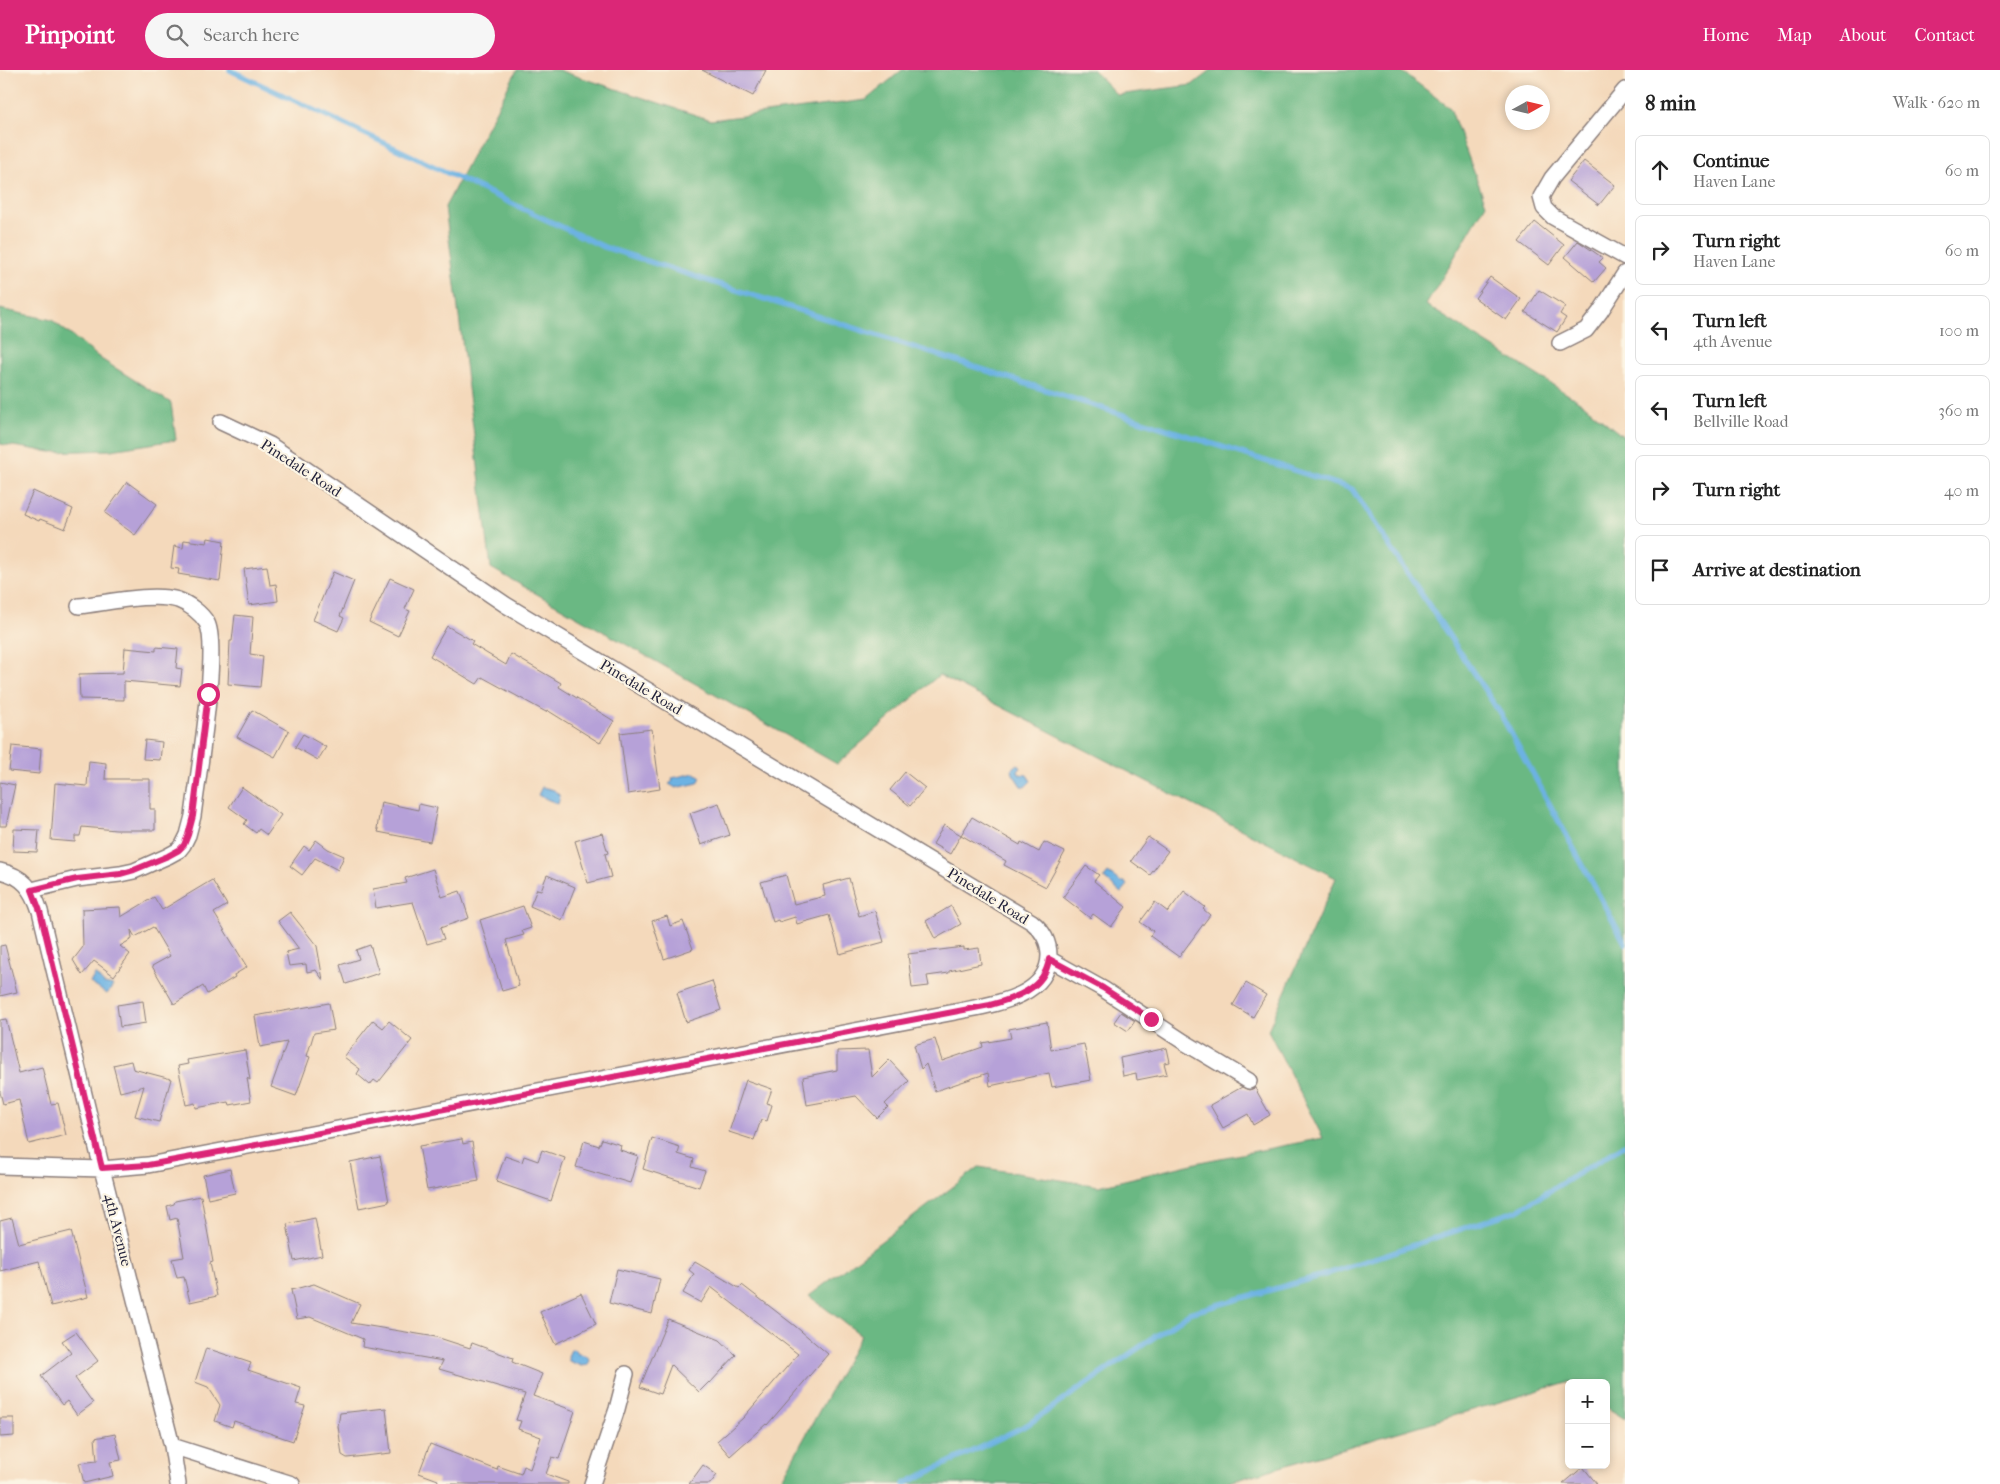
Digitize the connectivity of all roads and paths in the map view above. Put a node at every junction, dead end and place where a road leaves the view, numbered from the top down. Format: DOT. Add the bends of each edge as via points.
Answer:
graph roads {
  1 [pos="1625,90"];
  2 [pos="1625,257"];
  3 [pos="1625,273"];
  4 [pos="1560,343"];
  5 [pos="221,422"];
  6 [pos="79,606"];
  7 [pos="0,872"];
  8 [pos="32,890"];
  9 [pos="1049,959"];
  10 [pos="1250,1081"];
  11 [pos="0,1166"];
  12 [pos="102,1168"];
  13 [pos="626,1374"];
  14 [pos="172,1446"];
  15 [pos="178,1484"];
  16 [pos="292,1484"];
  17 [pos="592,1484"];
  1 -- 2 [label="street" via="1552,178 1541,197 1544,208 1553,217"];
  3 -- 4 [label="street" via="1586,330"];
  5 -- 9 [label="street, Pinedale Road" via="270,446 506,606 1011,909 1042,932 1048,942"];
  6 -- 8 [label="street" via="169,598 195,609 207,623 212,652 193,816 184,845 159,860 120,874 77,879"];
  7 -- 8 [label="street" via="20,879"];
  8 -- 12 [label="street, 4th Avenue" via="40,911"];
  9 -- 10 [label="street" via="1103,988"];
  9 -- 12 [label="street" via="1040,981 1029,990 990,1005 230,1150 148,1165"];
  11 -- 12 [label="street"];
  12 -- 14 [label="street, 4th Avenue"];
  13 -- 17 [label="street"];
  14 -- 15 [label="street, 4th Avenue"];
  14 -- 16 [label="street"];
}
